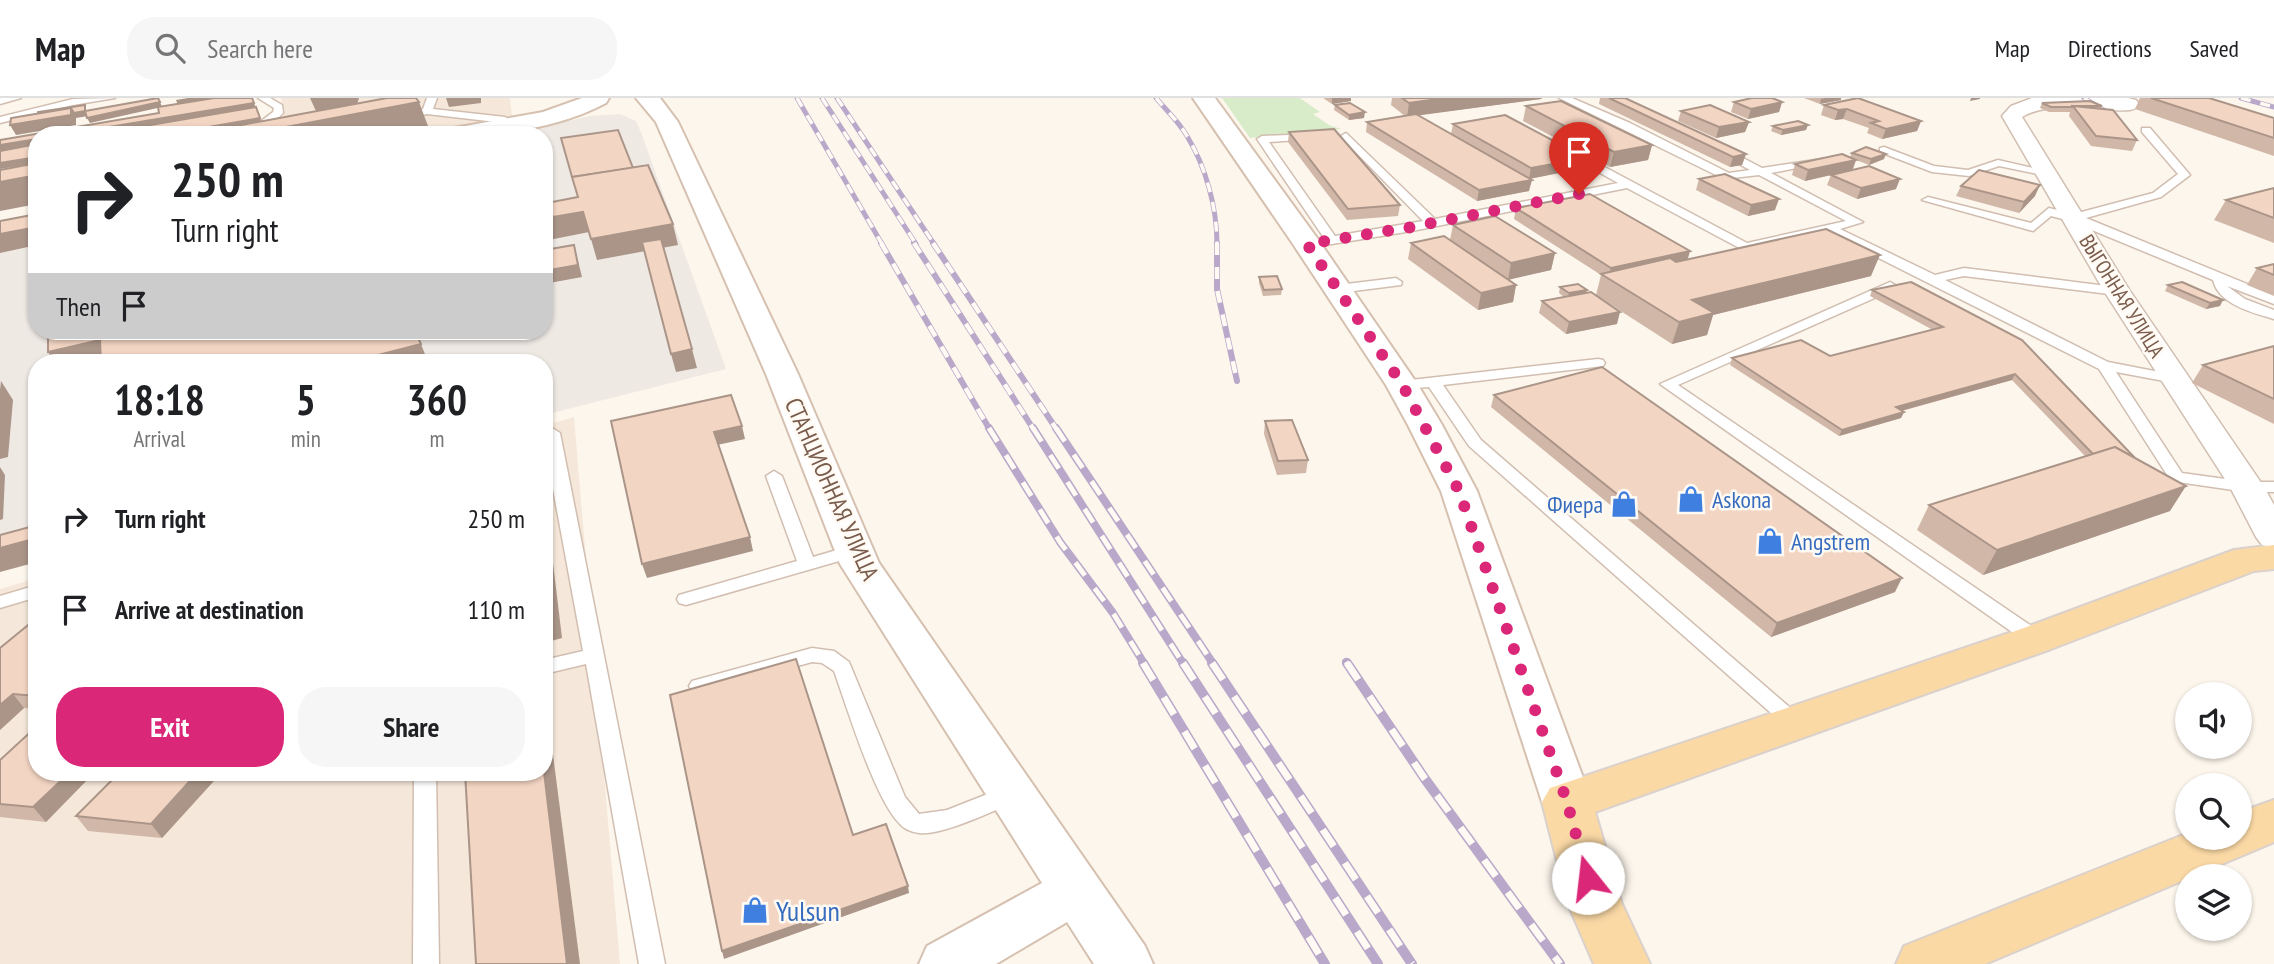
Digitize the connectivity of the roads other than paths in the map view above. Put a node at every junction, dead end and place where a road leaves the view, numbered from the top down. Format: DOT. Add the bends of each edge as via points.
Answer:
graph roads {
  1 [pos="16,98"];
  2 [pos="110,98"];
  3 [pos="263,98"];
  4 [pos="432,98"];
  5 [pos="531,98"];
  6 [pos="647,98"];
  7 [pos="1204,98"];
  8 [pos="1564,98"];
  9 [pos="2083,98"];
  10 [pos="76,100"];
  11 [pos="0,101"];
  12 [pos="2133,102"];
  13 [pos="604,106"];
  14 [pos="427,111"];
  15 [pos="387,119"];
  16 [pos="0,120"];
  17 [pos="505,120"];
  18 [pos="667,122"];
  19 [pos="257,126"];
  20 [pos="492,126"];
  21 [pos="508,126"];
  22 [pos="2146,130"];
  23 [pos="1318,135"];
  24 [pos="1346,136"];
  25 [pos="1249,141"];
  26 [pos="1559,146"];
  27 [pos="1717,149"];
  28 [pos="1884,150"];
  29 [pos="1820,161"];
  30 [pos="1765,171"];
  31 [pos="2048,173"];
  32 [pos="1629,184"];
  33 [pos="1928,200"];
  34 [pos="2074,218"];
  35 [pos="1432,223"];
  36 [pos="1828,228"];
  37 [pos="1320,243"];
  38 [pos="2219,278"];
  39 [pos="1933,279"];
  40 [pos="1396,282"];
  41 [pos="1890,286"];
  42 [pos="1338,289"];
  43 [pos="2117,291"];
  44 [pos="2274,300"];
  45 [pos="2274,315"];
  46 [pos="1598,363"];
  47 [pos="2104,366"];
  48 [pos="2175,379"];
  49 [pos="1418,383"];
  50 [pos="553,438"];
  51 [pos="774,476"];
  52 [pos="2247,487"];
  53 [pos="2274,487"];
  54 [pos="2274,537"];
  55 [pos="854,551"];
  56 [pos="2274,557"];
  57 [pos="807,565"];
  58 [pos="28,594"];
  59 [pos="687,599"];
  60 [pos="0,602"];
  61 [pos="2036,639"];
  62 [pos="594,655"];
  63 [pos="553,665"];
  64 [pos="699,686"];
  65 [pos="1795,723"];
  66 [pos="425,781"];
  67 [pos="1013,793"];
  68 [pos="1567,802"];
  69 [pos="2274,820"];
  70 [pos="2252,829"];
  71 [pos="2201,850"];
  72 [pos="1076,890"];
  73 [pos="426,964"];
  74 [pos="652,964"];
  75 [pos="947,964"];
  76 [pos="1125,964"];
  77 [pos="1622,964"];
  78 [pos="1924,964"];
  1 -- 11 [label="lane"];
  2 -- 10 [label="lane"];
  3 -- 19 [label="lane" via="279,107 278,113"];
  4 -- 14 [label="lane"];
  5 -- 13 [label="main road" via="548,104"];
  5 -- 17 [label="main road"];
  6 -- 18 [label="main road, СТАНЦИОННАЯ УЛИЦА"];
  7 -- 25 [label="main road"];
  8 -- 30 [label="lane" via="1728,177"];
  9 -- 12 [label="street, ВЫГОННАЯ УЛИЦА"];
  9 -- 31 [label="street, ВЫГОННАЯ УЛИЦА" via="2017,109 2012,116"];
  10 -- 16 [label="lane"];
  13 -- 18 [label="main road"];
  13 -- 21 [label="main road"];
  14 -- 15 [label="lane"];
  14 -- 17 [label="lane"];
  17 -- 20 [label="main road"];
  18 -- 55 [label="main road, СТАНЦИОННАЯ УЛИЦА" via="782,374"];
  22 -- 34 [label="lane" via="2184,175 2157,195"];
  23 -- 25 [label="lane"];
  24 -- 35 [label="lane"];
  25 -- 37 [label="main road"];
  26 -- 32 [label="lane"];
  27 -- 30 [label="lane"];
  28 -- 31 [label="lane" via="1932,169 1969,173 1998,163"];
  29 -- 30 [label="lane"];
  30 -- 36 [label="lane" via="1857,222"];
  31 -- 34 [label="street, ВЫГОННАЯ УЛИЦА"];
  32 -- 35 [label="lane"];
  32 -- 36 [label="lane" via="1745,247"];
  33 -- 34 [label="lane" via="2033,227 2049,212"];
  34 -- 38 [label="lane"];
  34 -- 43 [label="street, ВЫГОННАЯ УЛИЦА"];
  35 -- 37 [label="lane"];
  36 -- 39 [label="lane"];
  37 -- 42 [label="main road"];
  38 -- 44 [label="lane"];
  38 -- 45 [label="lane" via="2226,294"];
  39 -- 43 [label="lane" via="1964,272"];
  39 -- 47 [label="lane"];
  40 -- 42 [label="lane"];
  41 -- 61 [label="lane" via="1667,384"];
  42 -- 49 [label="main road"];
  43 -- 48 [label="street, ВЫГОННАЯ УЛИЦА"];
  46 -- 49 [label="lane"];
  47 -- 48 [label="lane"];
  47 -- 52 [label="lane" via="2177,477"];
  48 -- 52 [label="street, ВЫГОННАЯ УЛИЦА"];
  49 -- 65 [label="lane" via="1475,443"];
  49 -- 68 [label="main road"];
  50 -- 62 [label="lane"];
  51 -- 57 [label="lane"];
  52 -- 53 [label="lane"];
  52 -- 54 [label="street, ВЫГОННАЯ УЛИЦА"];
  55 -- 57 [label="lane"];
  55 -- 67 [label="main road, СТАНЦИОННАЯ УЛИЦА"];
  56 -- 61 [label="main road" via="2248,559"];
  57 -- 59 [label="lane"];
  58 -- 60 [label="lane"];
  61 -- 65 [label="main road"];
  62 -- 63 [label="lane"];
  62 -- 74 [label="lane"];
  64 -- 67 [label="lane" via="812,655 827,656 842,667 895,801 909,819 919,824 939,820"];
  65 -- 68 [label="main road"];
  66 -- 73 [label="lane"];
  67 -- 72 [label="main road, СТАНЦИОННАЯ УЛИЦА"];
  68 -- 77 [label="main road" via="1595,904"];
  69 -- 70 [label="main road"];
  71 -- 78 [label="main road"];
  72 -- 75 [label="main road"];
  72 -- 76 [label="main road, СТАНЦИОННАЯ УЛИЦА"];
}
